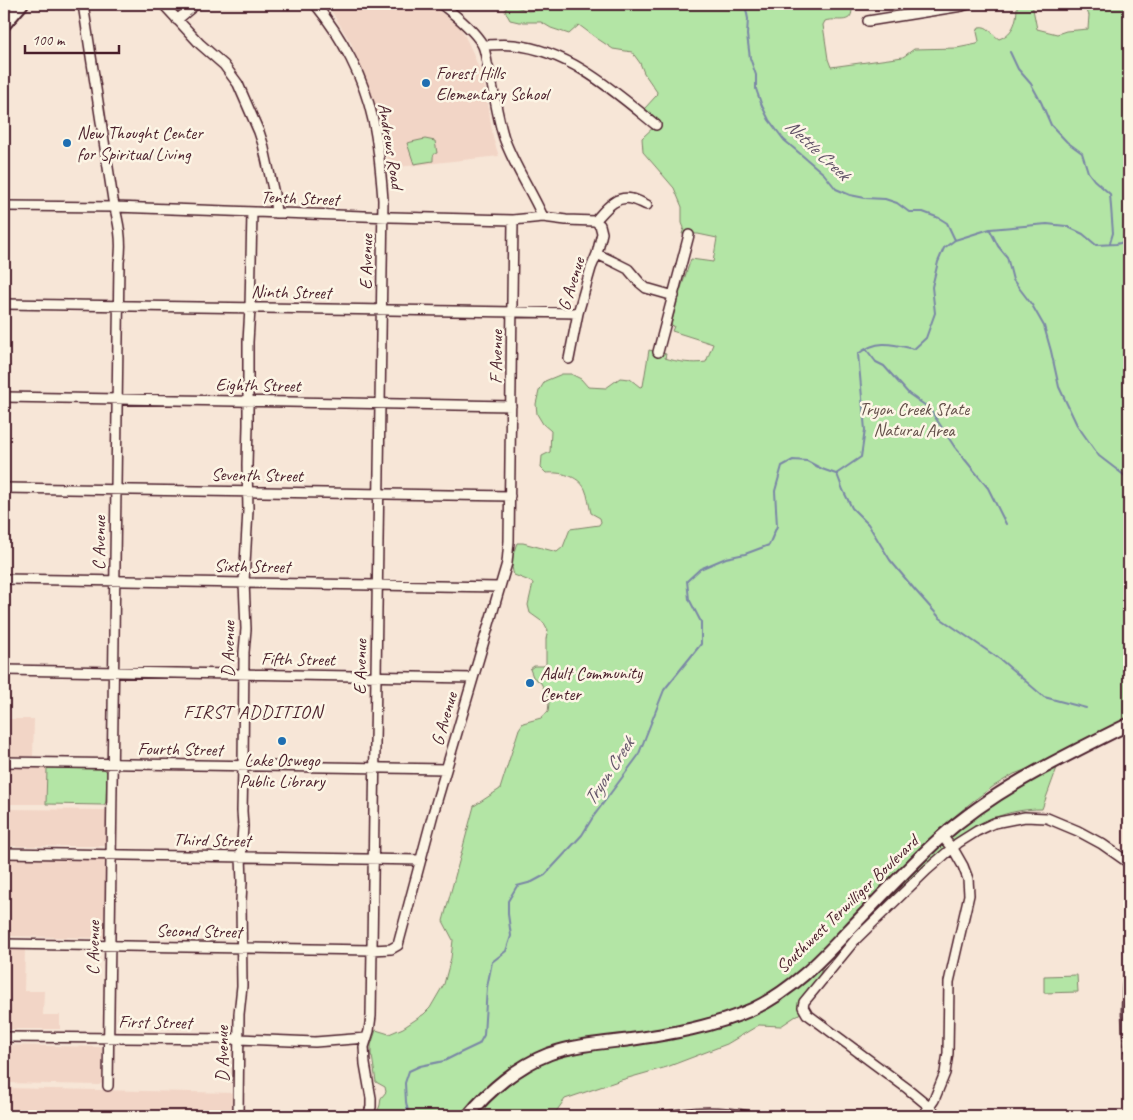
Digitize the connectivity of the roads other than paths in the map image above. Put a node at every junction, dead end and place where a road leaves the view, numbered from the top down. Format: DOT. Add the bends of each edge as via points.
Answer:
graph roads {
  1 [pos="22,4"];
  2 [pos="83,4"];
  3 [pos="164,4"];
  4 [pos="196,4"];
  5 [pos="315,4"];
  6 [pos="441,4"];
  7 [pos="968,4"];
  8 [pos="917,8"];
  9 [pos="177,20"];
  10 [pos="868,21"];
  11 [pos="4,25"];
  12 [pos="483,45"];
  13 [pos="656,125"];
  14 [pos="647,205"];
  15 [pos="4,206"];
  16 [pos="115,207"];
  17 [pos="252,212"];
  18 [pos="276,213"];
  19 [pos="383,217"];
  20 [pos="543,217"];
  21 [pos="514,220"];
  22 [pos="595,221"];
  23 [pos="689,235"];
  24 [pos="597,254"];
  25 [pos="674,296"];
  26 [pos="4,304"];
  27 [pos="119,306"];
  28 [pos="250,308"];
  29 [pos="381,310"];
  30 [pos="513,312"];
  31 [pos="578,313"];
  32 [pos="658,352"];
  33 [pos="569,359"];
  34 [pos="4,398"];
  35 [pos="118,399"];
  36 [pos="247,402"];
  37 [pos="380,404"];
  38 [pos="512,406"];
  39 [pos="4,488"];
  40 [pos="116,489"];
  41 [pos="247,492"];
  42 [pos="379,494"];
  43 [pos="510,496"];
  44 [pos="4,579"];
  45 [pos="115,580"];
  46 [pos="244,582"];
  47 [pos="377,585"];
  48 [pos="500,587"];
  49 [pos="4,670"];
  50 [pos="114,672"];
  51 [pos="245,674"];
  52 [pos="376,676"];
  53 [pos="473,678"];
  54 [pos="1129,724"];
  55 [pos="4,762"];
  56 [pos="112,764"];
  57 [pos="243,766"];
  58 [pos="374,768"];
  59 [pos="446,769"];
  60 [pos="942,836"];
  61 [pos="952,848"];
  62 [pos="4,853"];
  63 [pos="111,855"];
  64 [pos="241,856"];
  65 [pos="373,859"];
  66 [pos="420,860"];
  67 [pos="1129,863"];
  68 [pos="4,944"];
  69 [pos="110,946"];
  70 [pos="241,948"];
  71 [pos="394,948"];
  72 [pos="372,950"];
  73 [pos="1129,970"];
  74 [pos="4,1037"];
  75 [pos="108,1038"];
  76 [pos="366,1038"];
  77 [pos="239,1040"];
  78 [pos="1129,1049"];
  79 [pos="108,1086"];
  80 [pos="930,1108"];
  81 [pos="238,1116"];
  82 [pos="368,1116"];
  83 [pos="468,1116"];
  84 [pos="668,1116"];
  85 [pos="749,1116"];
  86 [pos="923,1116"];
  87 [pos="937,1116"];
  1 -- 11 [label="main road"];
  2 -- 16 [label="street, C Avenue"];
  3 -- 9 [label="street"];
  4 -- 9 [label="street"];
  5 -- 19 [label="street, Andrews Road" via="344,47 369,102 379,150"];
  6 -- 12 [label="street" via="457,16"];
  7 -- 8 [label="street"];
  8 -- 10 [label="street"];
  9 -- 18 [label="street" via="238,84 263,144"];
  12 -- 13 [label="street" via="513,44 557,56 595,77"];
  12 -- 20 [label="street" via="505,140"];
  14 -- 22 [label="street" via="632,198 617,200"];
  15 -- 16 [label="street, Tenth Street"];
  16 -- 17 [label="street, Tenth Street"];
  16 -- 27 [label="street, C Avenue" via="121,244"];
  17 -- 18 [label="street, Tenth Street"];
  17 -- 28 [label="street, D Avenue"];
  18 -- 19 [label="street, Tenth Street"];
  19 -- 21 [label="street, Tenth Street"];
  19 -- 29 [label="street, E Avenue"];
  20 -- 21 [label="street, Tenth Street"];
  20 -- 22 [label="street, Tenth Street"];
  21 -- 30 [label="street, F Avenue"];
  22 -- 24 [label="street, G Avenue" via="602,230"];
  23 -- 25 [label="street"];
  24 -- 25 [label="street" via="628,270 646,288"];
  24 -- 31 [label="street, G Avenue"];
  25 -- 32 [label="street"];
  26 -- 27 [label="street, Ninth Street"];
  27 -- 28 [label="street, Ninth Street"];
  27 -- 35 [label="street, C Avenue"];
  28 -- 29 [label="street, Ninth Street"];
  28 -- 36 [label="street, D Avenue"];
  29 -- 30 [label="street, Ninth Street"];
  29 -- 37 [label="street, E Avenue"];
  30 -- 31 [label="street, Ninth Street"];
  30 -- 38 [label="street, F Avenue"];
  31 -- 33 [label="street, G Avenue"];
  34 -- 35 [label="street, Eighth Street"];
  35 -- 36 [label="street, Eighth Street"];
  35 -- 40 [label="street, C Avenue"];
  36 -- 37 [label="street, Eighth Street"];
  36 -- 41 [label="street, D Avenue"];
  37 -- 38 [label="street, Eighth Street"];
  37 -- 42 [label="street, E Avenue"];
  38 -- 43 [label="street, F Avenue"];
  39 -- 40 [label="street, Seventh Street"];
  40 -- 41 [label="street, Seventh Street"];
  40 -- 45 [label="street, C Avenue"];
  41 -- 42 [label="street, Seventh Street"];
  41 -- 46 [label="street, D Avenue"];
  42 -- 43 [label="street, Seventh Street"];
  42 -- 47 [label="street, E Avenue"];
  43 -- 48 [label="street, G Avenue" via="508,556"];
  44 -- 45 [label="street, Sixth Street"];
  45 -- 46 [label="street, Sixth Street"];
  45 -- 50 [label="street, C Avenue"];
  46 -- 47 [label="street, Sixth Street"];
  46 -- 51 [label="street, D Avenue"];
  47 -- 48 [label="street, Sixth Street"];
  47 -- 52 [label="street, E Avenue"];
  48 -- 53 [label="street, G Avenue"];
  49 -- 50 [label="street, Fifth Street"];
  50 -- 51 [label="street, Fifth Street"];
  50 -- 56 [label="street, C Avenue"];
  51 -- 52 [label="street, Fifth Street"];
  51 -- 57 [label="street, D Avenue"];
  52 -- 53 [label="street, Fifth Street"];
  52 -- 58 [label="street, E Avenue"];
  53 -- 59 [label="street, G Avenue"];
  54 -- 60 [label="main road, Southwest Terwilliger Boulevard" via="1015,784 976,808"];
  55 -- 56 [label="street, Fourth Street"];
  56 -- 57 [label="street, Fourth Street"];
  56 -- 63 [label="street, C Avenue"];
  57 -- 58 [label="street, Fourth Street"];
  57 -- 64 [label="street, D Avenue"];
  58 -- 59 [label="street, Fourth Street"];
  58 -- 65 [label="street, E Avenue"];
  59 -- 66 [label="street, G Avenue"];
  60 -- 61 [label="street"];
  60 -- 83 [label="main road, Southwest Terwilliger Boulevard" via="813,968 766,1002 700,1028 549,1054 498,1086"];
  61 -- 67 [label="street" via="977,830 994,823 1025,817 1047,818 1102,844"];
  61 -- 80 [label="street" via="966,873 970,895 949,982 946,1067"];
  61 -- 80 [label="street" via="855,940 803,1007 807,1014"];
  62 -- 63 [label="street, Third Street"];
  63 -- 64 [label="street, Third Street"];
  63 -- 69 [label="street, C Avenue"];
  64 -- 65 [label="street, Third Street"];
  64 -- 70 [label="street, D Avenue"];
  65 -- 66 [label="street, Third Street"];
  65 -- 72 [label="street, E Avenue"];
  66 -- 71 [label="street, G Avenue" via="399,944"];
  68 -- 69 [label="street, Second Street"];
  69 -- 70 [label="street, Second Street"];
  69 -- 75 [label="street, C Avenue"];
  70 -- 72 [label="street, Second Street"];
  70 -- 77 [label="street, D Avenue"];
  71 -- 72 [label="street, Second Street"];
  72 -- 76 [label="street, E Avenue" via="371,1016"];
  73 -- 78 [label="street"];
  74 -- 75 [label="street, First Street"];
  75 -- 77 [label="street, First Street"];
  75 -- 79 [label="street, C Avenue"];
  76 -- 77 [label="street, First Street" via="315,1042"];
  76 -- 82 [label="street, E Avenue" via="364,1052 371,1102"];
  77 -- 81 [label="street, D Avenue"];
  80 -- 86 [label="street"];
  80 -- 87 [label="street"];
  84 -- 85 [label="street" via="708,1112"];
}
